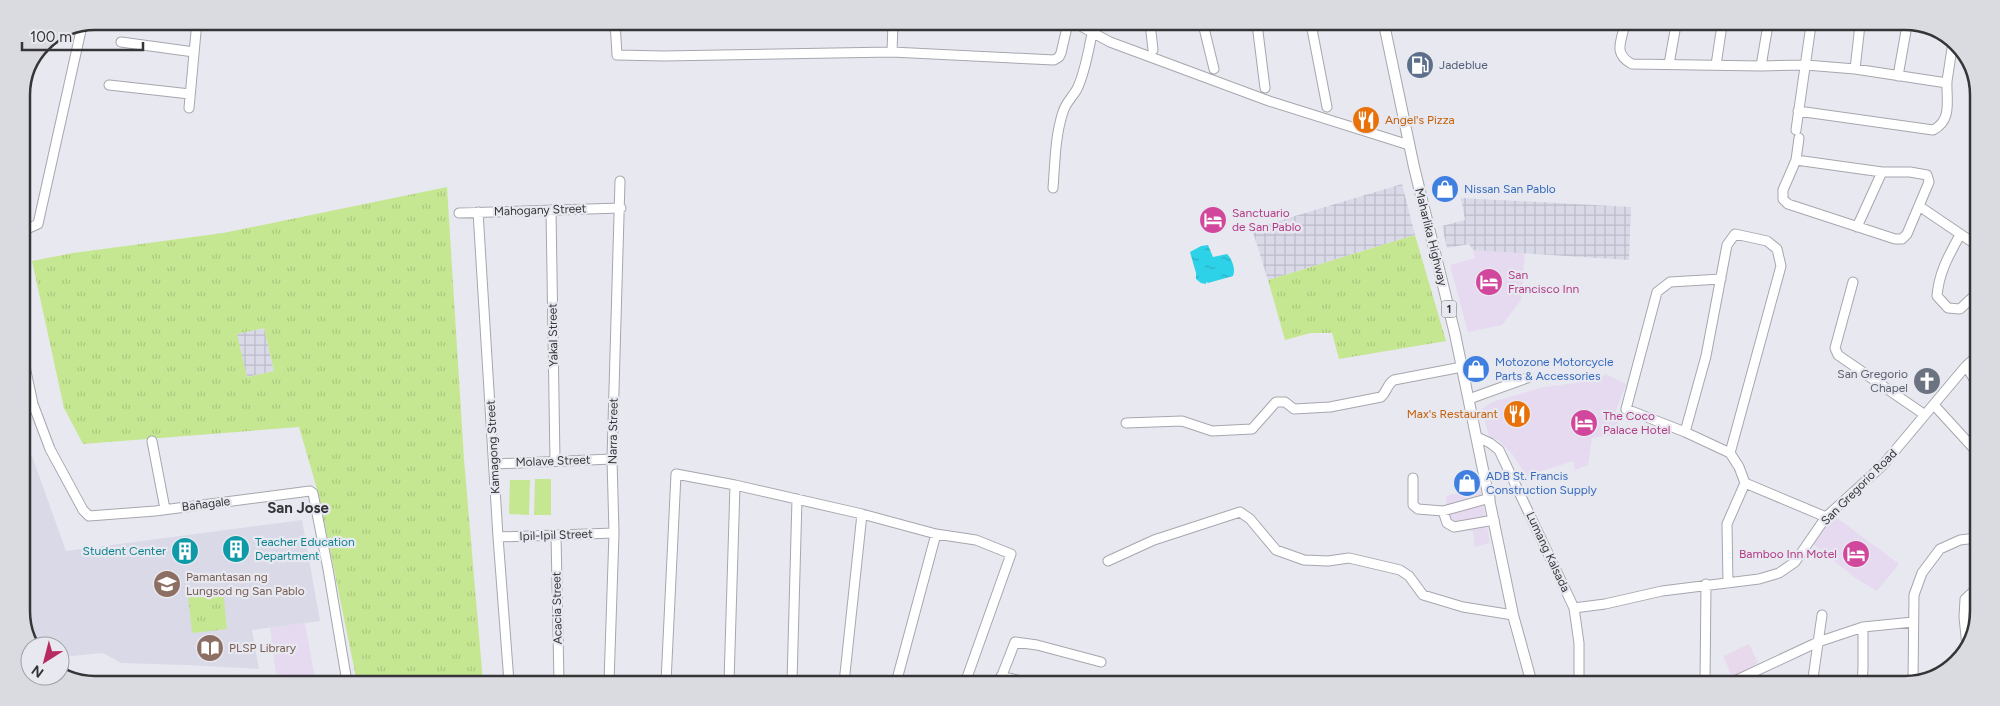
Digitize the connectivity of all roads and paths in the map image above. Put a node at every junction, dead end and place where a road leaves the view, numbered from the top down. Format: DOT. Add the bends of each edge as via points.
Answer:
graph roads {
  1 [pos="195,30"];
  2 [pos="616,30"];
  3 [pos="894,30"];
  4 [pos="1066,30"];
  5 [pos="1086,30"];
  6 [pos="1151,30"];
  7 [pos="1204,30"];
  8 [pos="1258,30"];
  9 [pos="1312,30"];
  10 [pos="1385,30"];
  11 [pos="1624,30"];
  12 [pos="1675,30"];
  13 [pos="1721,30"];
  14 [pos="1767,30"];
  15 [pos="1810,30"];
  16 [pos="1859,30"];
  17 [pos="1906,30"];
  18 [pos="81,31"];
  19 [pos="1092,34"];
  20 [pos="121,42"];
  21 [pos="1153,50"];
  22 [pos="1952,50"];
  23 [pos="194,52"];
  24 [pos="892,52"];
  25 [pos="1669,64"];
  26 [pos="1806,65"];
  27 [pos="1716,66"];
  28 [pos="1761,66"];
  29 [pos="1214,69"];
  30 [pos="1855,69"];
  31 [pos="1898,76"];
  32 [pos="1947,83"];
  33 [pos="109,86"];
  34 [pos="1265,88"];
  35 [pos="190,94"];
  36 [pos="1326,107"];
  37 [pos="189,108"];
  38 [pos="1798,111"];
  39 [pos="1410,145"];
  40 [pos="1796,160"];
  41 [pos="1882,172"];
  42 [pos="620,181"];
  43 [pos="1053,188"];
  44 [pos="1919,206"];
  45 [pos="620,208"];
  46 [pos="551,210"];
  47 [pos="478,212"];
  48 [pos="459,213"];
  49 [pos="1857,227"];
  50 [pos="30,228"];
  51 [pos="1960,234"];
  52 [pos="1970,241"];
  53 [pos="1722,279"];
  54 [pos="1854,282"];
  55 [pos="1970,300"];
  56 [pos="1970,362"];
  57 [pos="1966,366"];
  58 [pos="1462,367"];
  59 [pos="1970,373"];
  60 [pos="1527,378"];
  61 [pos="30,390"];
  62 [pos="1469,399"];
  63 [pos="1934,405"];
  64 [pos="1925,415"];
  65 [pos="1126,423"];
  66 [pos="1685,432"];
  67 [pos="1477,437"];
  68 [pos="152,441"];
  69 [pos="1970,444"];
  70 [pos="1730,453"];
  71 [pos="612,459"];
  72 [pos="555,461"];
  73 [pos="495,464"];
  74 [pos="1413,478"];
  75 [pos="1745,483"];
  76 [pos="735,485"];
  77 [pos="1490,498"];
  78 [pos="797,499"];
  79 [pos="165,509"];
  80 [pos="1443,511"];
  81 [pos="862,514"];
  82 [pos="1826,517"];
  83 [pos="1494,520"];
  84 [pos="614,533"];
  85 [pos="936,534"];
  86 [pos="556,535"];
  87 [pos="498,537"];
  88 [pos="1970,539"];
  89 [pos="1108,561"];
  90 [pos="1728,582"];
  91 [pos="1706,584"];
  92 [pos="1970,594"];
  93 [pos="1574,608"];
  94 [pos="1513,615"];
  95 [pos="1822,616"];
  96 [pos="1913,622"];
  97 [pos="1863,627"];
  98 [pos="1966,634"];
  99 [pos="1818,642"];
  100 [pos="1102,662"];
  101 [pos="1754,673"];
  102 [pos="1914,675"];
  103 [pos="346,676"];
  104 [pos="510,676"];
  105 [pos="558,676"];
  106 [pos="608,676"];
  107 [pos="666,676"];
  108 [pos="729,676"];
  109 [pos="792,676"];
  110 [pos="845,676"];
  111 [pos="898,676"];
  112 [pos="967,676"];
  113 [pos="1002,676"];
  114 [pos="1530,676"];
  115 [pos="1579,676"];
  116 [pos="1705,676"];
  117 [pos="1747,676"];
  118 [pos="1754,676"];
  119 [pos="1813,676"];
  120 [pos="1863,676"];
  1 -- 23 [label="street"];
  2 -- 24 [label="street" via="617,54"];
  3 -- 24 [label="street"];
  4 -- 24 [label="street" via="1061,53 1054,60"];
  5 -- 19 [label="street"];
  6 -- 21 [label="street"];
  7 -- 29 [label="street"];
  8 -- 34 [label="street"];
  9 -- 36 [label="street"];
  10 -- 39 [label="main road, Maharlika Highway / 1"];
  11 -- 25 [label="street" via="1619,51 1623,59 1632,64"];
  12 -- 25 [label="street"];
  13 -- 27 [label="street"];
  14 -- 28 [label="street"];
  15 -- 26 [label="street"];
  16 -- 30 [label="street"];
  17 -- 31 [label="street"];
  18 -- 50 [label="street" via="38,224"];
  19 -- 39 [label="street" via="1269,102"];
  19 -- 43 [label="street" via="1080,81 1063,111"];
  20 -- 23 [label="street"];
  22 -- 32 [label="street"];
  23 -- 35 [label="street"];
  25 -- 27 [label="street"];
  26 -- 28 [label="street"];
  26 -- 30 [label="street"];
  26 -- 38 [label="street"];
  27 -- 28 [label="street"];
  30 -- 31 [label="street"];
  31 -- 32 [label="street"];
  32 -- 38 [label="street" via="1946,117 1933,130"];
  33 -- 35 [label="street"];
  35 -- 37 [label="street"];
  38 -- 40 [label="street"];
  39 -- 58 [label="main road, Maharlika Highway / 1"];
  40 -- 41 [label="street"];
  40 -- 49 [label="street" via="1783,190 1783,199 1788,204"];
  41 -- 44 [label="street" via="1927,175 1929,182"];
  41 -- 49 [label="street"];
  42 -- 45 [label="street, Narra Street"];
  44 -- 49 [label="street" via="1902,239 1895,240"];
  44 -- 51 [label="street"];
  45 -- 46 [label="street, Mahogany Street"];
  45 -- 71 [label="street, Narra Street"];
  46 -- 47 [label="street, Mahogany Street"];
  46 -- 72 [label="street, Yakal Street"];
  47 -- 48 [label="street, Mahogany Street"];
  47 -- 73 [label="street, Kamagong Street"];
  51 -- 52 [label="street"];
  51 -- 55 [label="street" via="1944,264 1937,296 1948,308 1960,309"];
  53 -- 66 [label="street" via="1706,356"];
  53 -- 66 [label="street" via="1670,282 1657,292 1630,389 1626,409"];
  53 -- 70 [label="street" via="1727,245 1735,234 1767,240 1777,249 1780,266"];
  54 -- 64 [label="street" via="1835,348 1838,355"];
  56 -- 57 [label="street, San Gregorio Road"];
  57 -- 59 [label="street"];
  57 -- 63 [label="street, San Gregorio Road"];
  58 -- 62 [label="main road, Maharlika Highway / 1"];
  58 -- 65 [label="street" via="1394,380 1381,397 1330,407 1294,409 1285,402 1276,402 1252,429 1212,431 1182,421"];
  60 -- 62 [label="street"];
  61 -- 79 [label="street, Bañagale" via="50,449 89,516"];
  62 -- 67 [label="main road, Maharlika Highway / 1"];
  63 -- 64 [label="street, San Gregorio Road"];
  63 -- 69 [label="street"];
  64 -- 82 [label="street, San Gregorio Road" via="1882,466"];
  66 -- 70 [label="street"];
  67 -- 77 [label="main road, Maharlika Highway / 1"];
  67 -- 93 [label="street, Lumang Kalsada" via="1499,450"];
  68 -- 79 [label="street"];
  70 -- 75 [label="street"];
  71 -- 72 [label="street, Molave Street"];
  71 -- 84 [label="street, Narra Street"];
  72 -- 73 [label="street, Molave Street"];
  73 -- 87 [label="street, Kamagong Street"];
  74 -- 80 [label="street" via="1413,505 1418,509"];
  75 -- 82 [label="street"];
  75 -- 90 [label="street" via="1727,524"];
  76 -- 78 [label="street"];
  76 -- 107 [label="street" via="676,474"];
  76 -- 108 [label="street"];
  77 -- 80 [label="street"];
  77 -- 83 [label="main road, Maharlika Highway / 1"];
  78 -- 81 [label="street"];
  78 -- 109 [label="street"];
  79 -- 103 [label="street, Bañagale" via="313,493"];
  80 -- 83 [label="street" via="1447,523 1454,528"];
  81 -- 85 [label="street"];
  81 -- 110 [label="street"];
  82 -- 90 [label="street, San Gregorio Road" via="1795,562 1780,573"];
  83 -- 94 [label="main road, Maharlika Highway / 1"];
  84 -- 86 [label="street, Ipil-Ipil Street"];
  84 -- 106 [label="street, Narra Street"];
  85 -- 111 [label="street"];
  85 -- 112 [label="street" via="976,540 1011,554"];
  86 -- 87 [label="street, Ipil-Ipil Street"];
  86 -- 105 [label="street, Acacia Street"];
  87 -- 104 [label="street, Kamagong Street"];
  88 -- 96 [label="street" via="1940,549 1922,573 1914,595"];
  89 -- 94 [label="street" via="1154,540 1240,512 1276,550 1304,560 1349,558 1400,570 1409,576 1423,595 1463,607"];
  90 -- 91 [label="street, San Gregorio Road"];
  91 -- 93 [label="street, San Gregorio Road"];
  91 -- 116 [label="street"];
  92 -- 98 [label="street" via="1965,599"];
  93 -- 115 [label="street, Lumang Kalsada"];
  94 -- 114 [label="main road, Maharlika Highway / 1"];
  95 -- 99 [label="street"];
  96 -- 97 [label="street"];
  96 -- 102 [label="street"];
  97 -- 99 [label="street"];
  97 -- 120 [label="street"];
  99 -- 101 [label="street"];
  99 -- 119 [label="street"];
  100 -- 113 [label="street" via="1015,642"];
  101 -- 117 [label="street"];
  101 -- 118 [label="street"];
}
